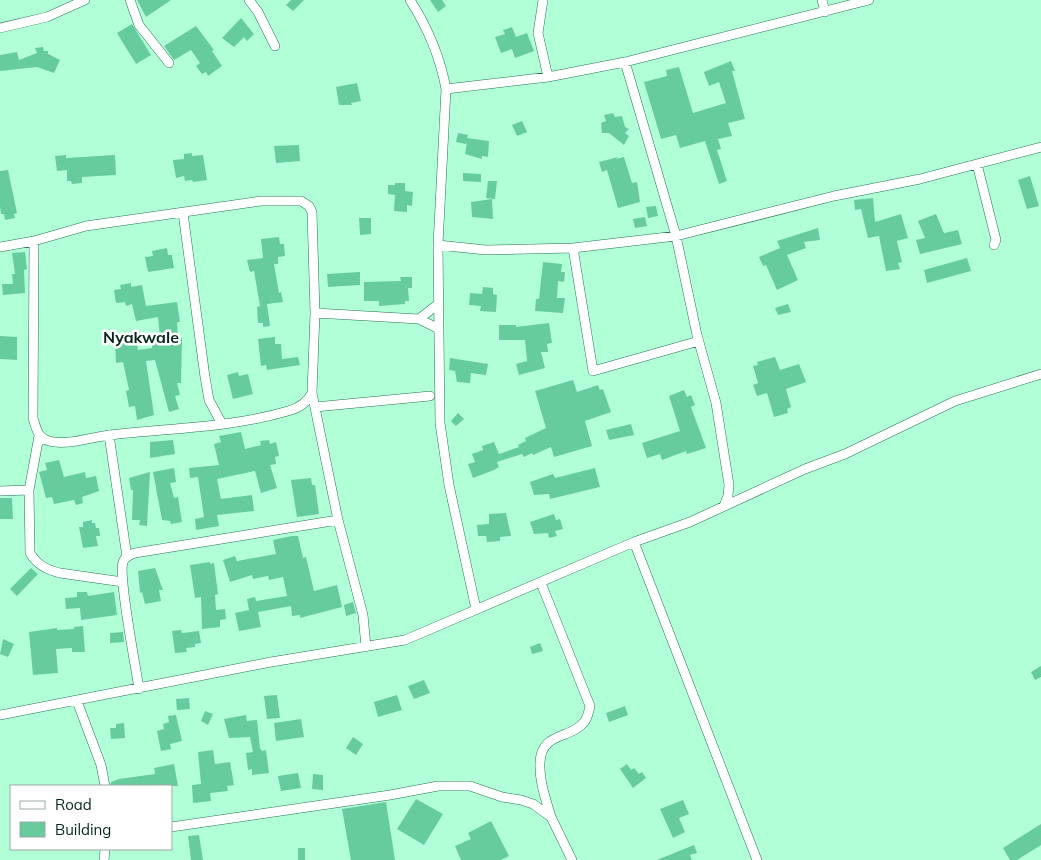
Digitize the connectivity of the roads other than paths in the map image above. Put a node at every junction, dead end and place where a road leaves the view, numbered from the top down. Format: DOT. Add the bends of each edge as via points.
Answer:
graph roads {
  1 [pos="85,0"];
  2 [pos="130,0"];
  3 [pos="249,0"];
  4 [pos="410,0"];
  5 [pos="543,0"];
  6 [pos="822,0"];
  7 [pos="869,0"];
  8 [pos="825,12"];
  9 [pos="0,28"];
  10 [pos="275,46"];
  11 [pos="625,62"];
  12 [pos="169,63"];
  13 [pos="548,77"];
  14 [pos="446,89"];
  15 [pos="1041,147"];
  16 [pos="977,164"];
  17 [pos="183,213"];
  18 [pos="676,236"];
  19 [pos="34,240"];
  20 [pos="438,245"];
  21 [pos="994,245"];
  22 [pos="0,247"];
  23 [pos="573,248"];
  24 [pos="438,305"];
  25 [pos="315,313"];
  26 [pos="419,319"];
  27 [pos="437,328"];
  28 [pos="699,341"];
  29 [pos="1041,374"];
  30 [pos="312,393"];
  31 [pos="430,396"];
  32 [pos="315,407"];
  33 [pos="222,424"];
  34 [pos="109,435"];
  35 [pos="39,436"];
  36 [pos="29,490"];
  37 [pos="0,491"];
  38 [pos="724,506"];
  39 [pos="338,520"];
  40 [pos="634,542"];
  41 [pos="126,556"];
  42 [pos="123,582"];
  43 [pos="541,584"];
  44 [pos="476,609"];
  45 [pos="366,648"];
  46 [pos="139,689"];
  47 [pos="77,701"];
  48 [pos="0,715"];
  49 [pos="105,785"];
  50 [pos="551,817"];
  51 [pos="172,827"];
  52 [pos="572,860"];
  53 [pos="756,860"];
  1 -- 9 [label="street" via="47,17"];
  2 -- 12 [label="street" via="139,25"];
  3 -- 10 [label="street"];
  4 -- 14 [label="street" via="428,28 442,66"];
  5 -- 13 [label="street" via="538,33"];
  6 -- 8 [label="street"];
  7 -- 8 [label="street"];
  8 -- 11 [label="street"];
  11 -- 13 [label="street"];
  11 -- 18 [label="street"];
  13 -- 14 [label="street"];
  14 -- 20 [label="street"];
  15 -- 16 [label="street"];
  16 -- 18 [label="street"];
  16 -- 21 [label="street" via="996,240"];
  17 -- 19 [label="street" via="86,226"];
  17 -- 25 [label="street" via="290,199 309,206 312,212"];
  17 -- 33 [label="street" via="204,377 210,400"];
  18 -- 23 [label="street"];
  18 -- 28 [label="street"];
  19 -- 22 [label="street"];
  19 -- 35 [label="street" via="33,418"];
  20 -- 23 [label="street" via="486,250"];
  20 -- 24 [label="street"];
  23 -- 28 [label="street" via="593,372"];
  24 -- 26 [label="street"];
  24 -- 27 [label="street"];
  25 -- 26 [label="street"];
  25 -- 30 [label="street"];
  26 -- 27 [label="street"];
  27 -- 44 [label="street" via="440,423 449,485"];
  28 -- 38 [label="street" via="716,403 727,466 728,496"];
  29 -- 38 [label="street" via="956,401 845,454"];
  30 -- 32 [label="street"];
  30 -- 33 [label="street" via="304,404 290,411"];
  31 -- 32 [label="street"];
  32 -- 39 [label="street"];
  33 -- 34 [label="street"];
  34 -- 35 [label="street" via="58,442"];
  34 -- 41 [label="street"];
  35 -- 36 [label="street"];
  36 -- 37 [label="street"];
  36 -- 42 [label="street" via="30,553 35,560 60,574"];
  38 -- 40 [label="street"];
  39 -- 41 [label="street"];
  39 -- 45 [label="street" via="363,615"];
  40 -- 43 [label="street"];
  40 -- 53 [label="street"];
  41 -- 42 [label="street"];
  42 -- 46 [label="street"];
  43 -- 44 [label="street"];
  43 -- 50 [label="street" via="590,706 580,726 548,742 542,749 541,781"];
  44 -- 45 [label="street" via="416,637"];
  45 -- 46 [label="street" via="271,662"];
  46 -- 47 [label="street"];
  47 -- 48 [label="street"];
  47 -- 49 [label="street" via="101,765"];
  50 -- 51 [label="street" via="533,804 470,786 438,786"];
  50 -- 52 [label="street"];
}
